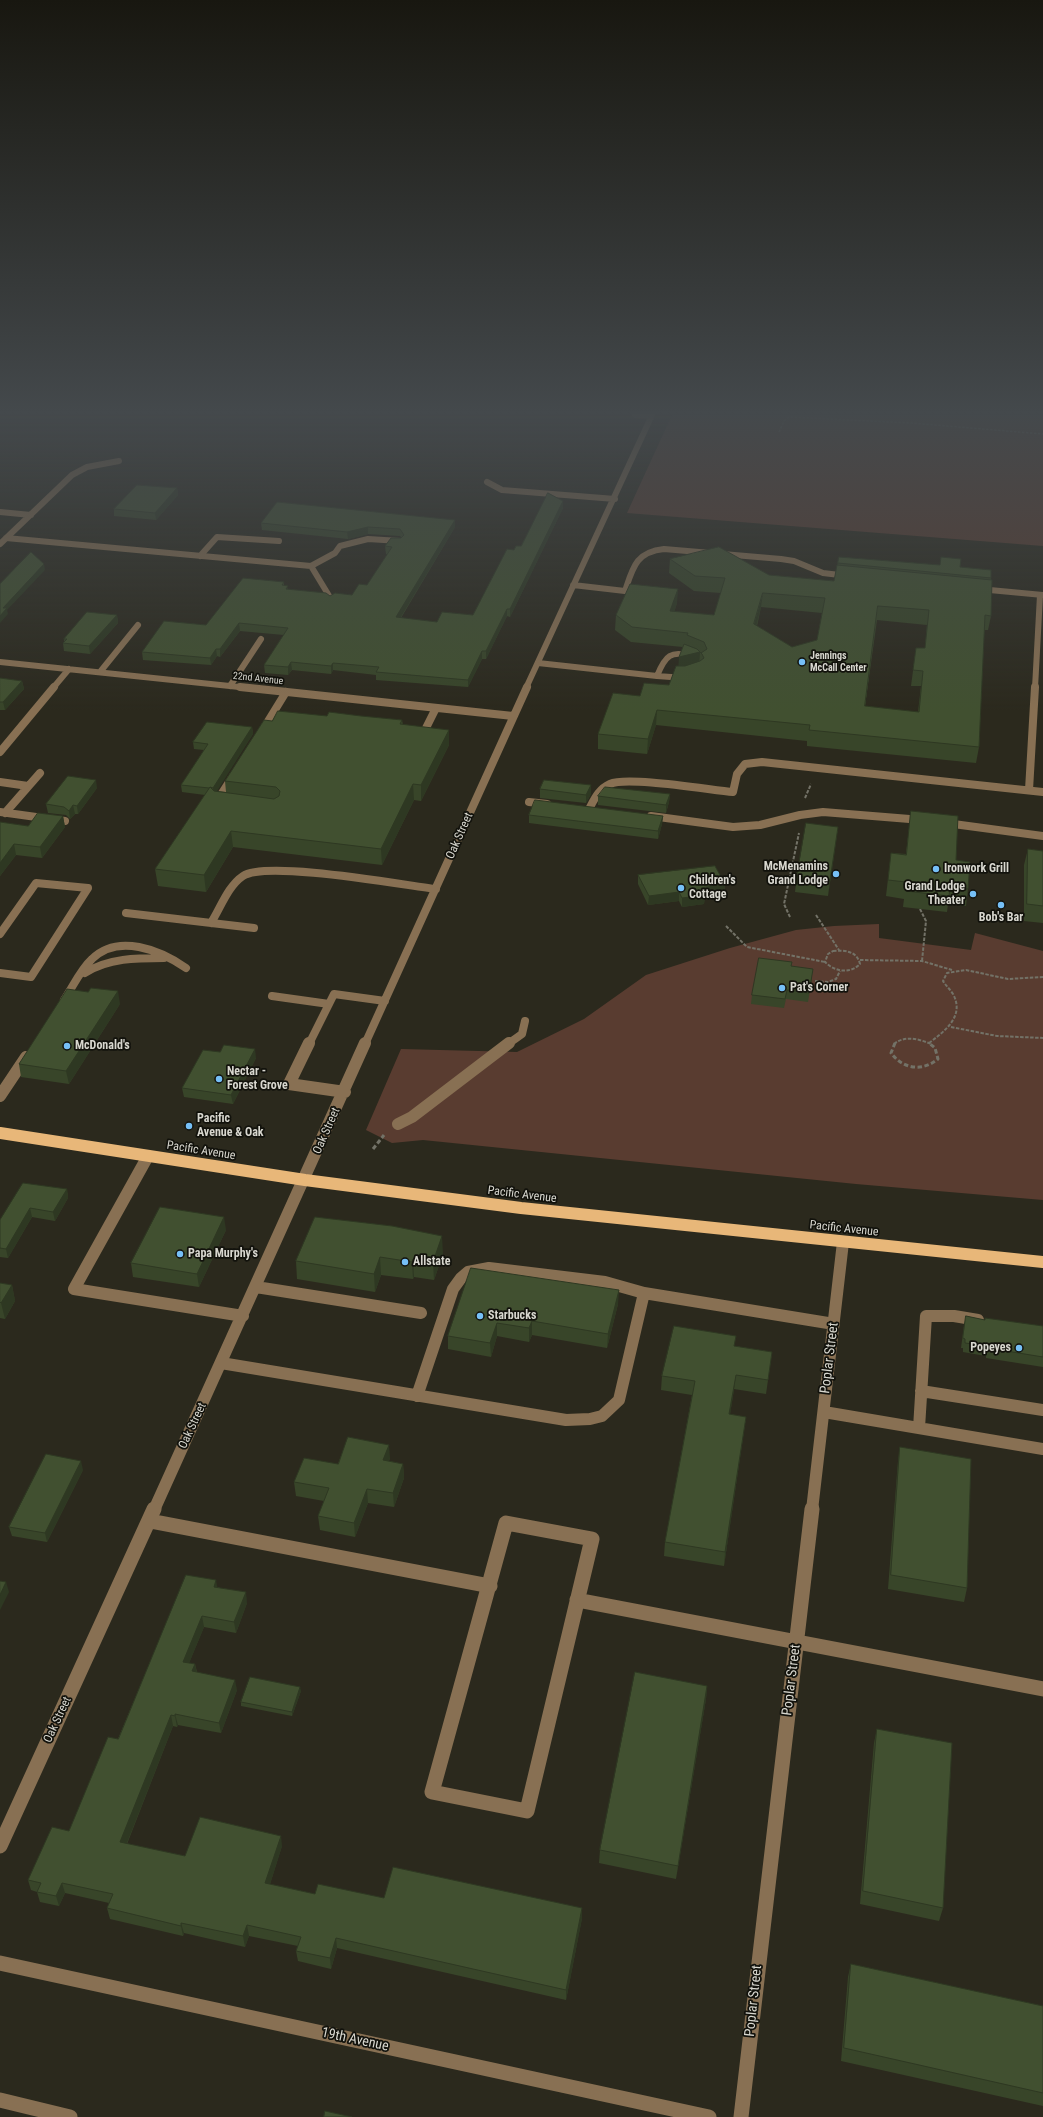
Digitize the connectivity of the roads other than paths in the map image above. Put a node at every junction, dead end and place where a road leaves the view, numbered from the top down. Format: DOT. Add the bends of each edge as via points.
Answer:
graph roads {
  1 [pos="19,514"];
  2 [pos="608,514"];
  3 [pos="31,515"];
  4 [pos="6,538"];
  5 [pos="279,541"];
  6 [pos="400,541"];
  7 [pos="0,544"];
  8 [pos="200,556"];
  9 [pos="311,566"];
  10 [pos="854,576"];
  11 [pos="573,585"];
  12 [pos="970,588"];
  13 [pos="1042,595"];
  14 [pos="331,599"];
  15 [pos="138,625"];
  16 [pos="261,639"];
  17 [pos="700,660"];
  18 [pos="0,662"];
  19 [pos="538,662"];
  20 [pos="69,669"];
  21 [pos="100,672"];
  22 [pos="694,674"];
  23 [pos="657,676"];
  24 [pos="230,686"];
  25 [pos="286,692"];
  26 [pos="436,708"];
  27 [pos="514,716"];
  28 [pos="410,731"];
  29 [pos="255,742"];
  30 [pos="0,752"];
  31 [pos="238,768"];
  32 [pos="40,773"];
  33 [pos="0,782"];
  34 [pos="28,786"];
  35 [pos="1029,790"];
  36 [pos="1043,792"];
  37 [pos="529,802"];
  38 [pos="232,803"];
  39 [pos="559,805"];
  40 [pos="589,809"];
  41 [pos="3,813"];
  42 [pos="641,815"];
  43 [pos="65,821"];
  44 [pos="1043,836"];
  45 [pos="436,889"];
  46 [pos="126,912"];
  47 [pos="211,923"];
  48 [pos="254,928"];
  49 [pos="0,934"];
  50 [pos="172,958"];
  51 [pos="186,968"];
  52 [pos="0,973"];
  53 [pos="79,978"];
  54 [pos="272,996"];
  55 [pos="385,1001"];
  56 [pos="329,1004"];
  57 [pos="57,1010"];
  58 [pos="525,1021"];
  59 [pos="31,1049"];
  60 [pos="345,1092"];
  61 [pos="0,1096"];
  62 [pos="398,1124"];
  63 [pos="0,1133"];
  64 [pos="148,1156"];
  65 [pos="305,1180"];
  66 [pos="843,1242"];
  67 [pos="1043,1262"];
  68 [pos="256,1287"];
  69 [pos="644,1293"];
  70 [pos="421,1313"];
  71 [pos="243,1316"];
  72 [pos="991,1321"];
  73 [pos="834,1324"];
  74 [pos="222,1364"];
  75 [pos="921,1391"];
  76 [pos="417,1396"];
  77 [pos="1043,1410"];
  78 [pos="824,1412"];
  79 [pos="919,1428"];
  80 [pos="1043,1449"];
  81 [pos="150,1520"];
  82 [pos="490,1586"];
  83 [pos="577,1600"];
  84 [pos="797,1643"];
  85 [pos="1043,1688"];
  86 [pos="0,1846"];
  87 [pos="0,1963"];
  88 [pos="0,2100"];
  89 [pos="70,2117"];
  90 [pos="709,2117"];
  91 [pos="741,2117"];
  1 -- 3 [label="street"];
  2 -- 11 [label="street, Oak Street"];
  3 -- 4 [label="street"];
  4 -- 7 [label="street"];
  4 -- 8 [label="street"];
  5 -- 8 [label="street" via="223,536 214,539"];
  6 -- 9 [label="street" via="368,539 340,546 335,554"];
  8 -- 9 [label="street"];
  9 -- 14 [label="street"];
  10 -- 11 [label="street" via="823,573 794,561 781,559 652,549 637,560 625,590"];
  11 -- 19 [label="street, Oak Street"];
  12 -- 13 [label="street"];
  13 -- 35 [label="street"];
  15 -- 21 [label="street"];
  16 -- 24 [label="street"];
  17 -- 23 [label="street" via="690,656 669,655 664,658"];
  18 -- 20 [label="street, 22nd Avenue"];
  19 -- 23 [label="street"];
  19 -- 27 [label="street, Oak Street"];
  20 -- 21 [label="street, 22nd Avenue"];
  20 -- 30 [label="street"];
  21 -- 24 [label="street, 22nd Avenue"];
  22 -- 23 [label="street" via="681,678"];
  24 -- 25 [label="street, 22nd Avenue"];
  25 -- 26 [label="street, 22nd Avenue"];
  25 -- 29 [label="street" via="275,715"];
  26 -- 27 [label="street, 22nd Avenue"];
  26 -- 28 [label="street" via="424,732"];
  27 -- 45 [label="street, Oak Street"];
  31 -- 38 [label="street" via="217,801"];
  32 -- 34 [label="street"];
  33 -- 34 [label="street"];
  34 -- 41 [label="street"];
  35 -- 36 [label="street"];
  35 -- 40 [label="street" via="762,762 745,764 737,774 733,792 630,781 612,783 600,790"];
  37 -- 39 [label="street"];
  41 -- 43 [label="street"];
  42 -- 44 [label="street" via="733,827 760,825 822,812 852,813"];
  45 -- 47 [label="street" via="290,870 266,870 245,874 235,883"];
  45 -- 55 [label="street, Oak Street"];
  46 -- 47 [label="street"];
  47 -- 48 [label="street"];
  49 -- 52 [label="street" via="36,883 88,888 31,976"];
  50 -- 51 [label="street"];
  50 -- 53 [label="street" via="96,965"];
  50 -- 53 [label="street" via="142,948 113,948 92,958"];
  53 -- 57 [label="street"];
  54 -- 56 [label="street"];
  55 -- 56 [label="street" via="334,994"];
  55 -- 60 [label="street, Oak Street"];
  56 -- 60 [label="street" via="289,1084"];
  58 -- 62 [label="street" via="522,1034 499,1054 412,1117"];
  59 -- 61 [label="street"];
  60 -- 65 [label="street, Oak Street"];
  63 -- 64 [label="main road, Pacific Avenue"];
  64 -- 65 [label="main road, Pacific Avenue"];
  64 -- 71 [label="street" via="74,1288"];
  65 -- 66 [label="main road, Pacific Avenue" via="549,1212"];
  65 -- 68 [label="street, Oak Street"];
  66 -- 67 [label="main road, Pacific Avenue"];
  66 -- 73 [label="street, Poplar Street"];
  68 -- 70 [label="street"];
  68 -- 71 [label="street, Oak Street"];
  69 -- 73 [label="street"];
  69 -- 76 [label="street" via="605,1282 489,1268 472,1270 460,1277 453,1289"];
  69 -- 76 [label="street" via="619,1400 612,1410 598,1418 566,1420"];
  71 -- 74 [label="street, Oak Street"];
  72 -- 75 [label="street" via="954,1316 926,1316"];
  73 -- 78 [label="street, Poplar Street"];
  74 -- 76 [label="street"];
  74 -- 81 [label="street, Oak Street"];
  75 -- 77 [label="street"];
  75 -- 79 [label="street"];
  78 -- 79 [label="street"];
  78 -- 84 [label="street, Poplar Street"];
  79 -- 80 [label="street"];
  81 -- 82 [label="street"];
  81 -- 86 [label="street, Oak Street"];
  82 -- 83 [label="street" via="506,1523 592,1539"];
  82 -- 83 [label="street" via="432,1792 527,1811"];
  83 -- 84 [label="street"];
  84 -- 85 [label="street"];
  84 -- 91 [label="street, Poplar Street"];
  87 -- 90 [label="street, 19th Avenue"];
  88 -- 89 [label="street"];
}
